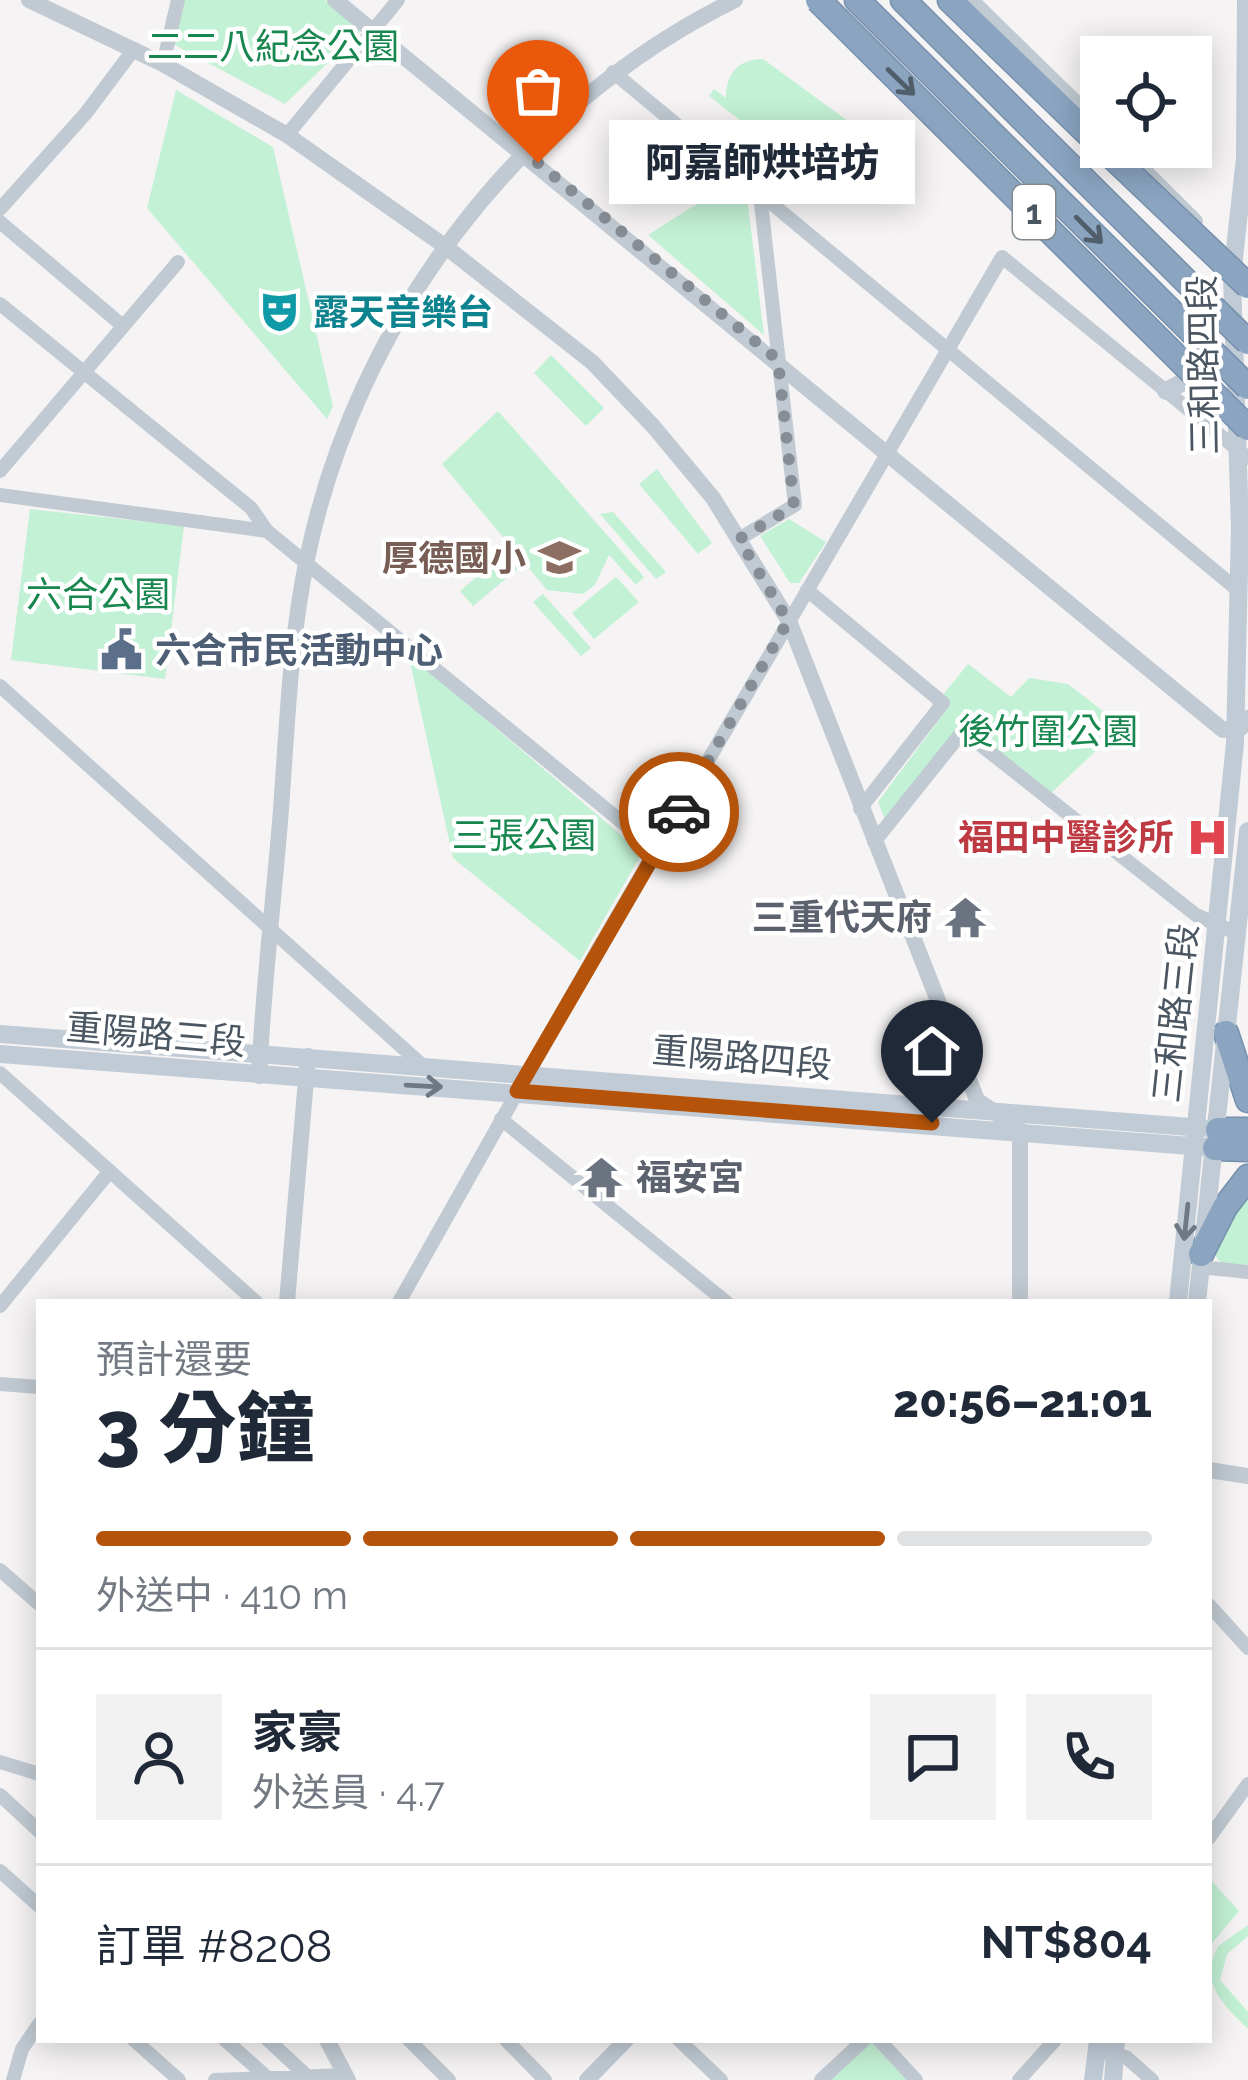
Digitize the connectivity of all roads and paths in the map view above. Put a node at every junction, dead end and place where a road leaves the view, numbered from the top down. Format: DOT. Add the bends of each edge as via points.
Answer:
graph roads {
  1 [pos="29,0"];
  2 [pos="178,0"];
  3 [pos="335,0"];
  4 [pos="398,0"];
  5 [pos="735,0"];
  6 [pos="818,0"];
  7 [pos="856,0"];
  8 [pos="903,0"];
  9 [pos="950,0"];
  10 [pos="972,0"];
  11 [pos="1246,0"];
  12 [pos="373,30"];
  13 [pos="134,49"];
  14 [pos="163,64"];
  15 [pos="613,72"];
  16 [pos="1080,105"];
  17 [pos="1080,126"];
  18 [pos="287,135"];
  19 [pos="524,152"];
  20 [pos="1124,168"];
  21 [pos="1143,168"];
  22 [pos="760,194"];
  23 [pos="0,209"];
  24 [pos="0,221"];
  25 [pos="446,247"];
  26 [pos="1234,258"];
  27 [pos="178,262"];
  28 [pos="1248,286"];
  29 [pos="0,304"];
  30 [pos="123,326"];
  31 [pos="944,348"];
  32 [pos="1240,349"];
  33 [pos="778,360"];
  34 [pos="86,370"];
  35 [pos="1248,387"];
  36 [pos="1166,391"];
  37 [pos="1244,445"];
  38 [pos="887,450"];
  39 [pos="0,471"];
  40 [pos="0,495"];
  41 [pos="267,531"];
  42 [pos="739,539"];
  43 [pos="306,562"];
  44 [pos="807,590"];
  45 [pos="1239,591"];
  46 [pos="788,621"];
  47 [pos="0,686"];
  48 [pos="1241,724"];
  49 [pos="860,809"];
  50 [pos="1248,832"];
  51 [pos="874,842"];
  52 [pos="656,850"];
  53 [pos="1218,926"];
  54 [pos="271,931"];
  55 [pos="1238,934"];
  56 [pos="0,1034"];
  57 [pos="1226,1034"];
  58 [pos="260,1053"];
  59 [pos="0,1054"];
  60 [pos="308,1057"];
  61 [pos="422,1065"];
  62 [pos="529,1071"];
  63 [pos="0,1073"];
  64 [pos="259,1076"];
  65 [pos="307,1080"];
  66 [pos="517,1091"];
  67 [pos="1248,1100"];
  68 [pos="989,1110"];
  69 [pos="501,1119"];
  70 [pos="1019,1130"];
  71 [pos="1248,1130"];
  72 [pos="1206,1138"];
  73 [pos="1248,1149"];
  74 [pos="110,1172"];
  75 [pos="1248,1177"];
  76 [pos="1201,1260"];
  77 [pos="1248,1272"];
  78 [pos="253,1299"];
  79 [pos="287,1299"];
  80 [pos="401,1299"];
  81 [pos="723,1299"];
  82 [pos="1019,1299"];
  83 [pos="1179,1299"];
  84 [pos="1197,1299"];
  85 [pos="0,1306"];
  86 [pos="0,1384"];
  87 [pos="36,1387"];
  88 [pos="1212,1470"];
  89 [pos="1248,1476"];
  90 [pos="0,1570"];
  91 [pos="36,1601"];
  92 [pos="1212,1608"];
  93 [pos="1248,1648"];
  94 [pos="3,1763"];
  95 [pos="36,1773"];
  96 [pos="0,1780"];
  97 [pos="1248,1784"];
  98 [pos="0,1795"];
  99 [pos="36,1828"];
  100 [pos="1212,1834"];
  101 [pos="0,1871"];
  102 [pos="36,1903"];
  103 [pos="36,2028"];
  104 [pos="137,2043"];
  105 [pos="228,2043"];
  106 [pos="271,2043"];
  107 [pos="329,2043"];
  108 [pos="412,2043"];
  109 [pos="509,2043"];
  110 [pos="623,2043"];
  111 [pos="683,2043"];
  112 [pos="861,2043"];
  113 [pos="882,2043"];
  114 [pos="1052,2043"];
  115 [pos="1107,2046"];
  116 [pos="308,2077"];
  117 [pos="347,2078"];
  118 [pos="269,2079"];
  119 [pos="13,2080"];
  120 [pos="179,2080"];
  121 [pos="215,2080"];
  122 [pos="449,2080"];
  123 [pos="545,2080"];
  124 [pos="587,2080"];
  125 [pos="721,2080"];
  126 [pos="821,2080"];
  127 [pos="916,2080"];
  128 [pos="1018,2080"];
  129 [pos="1094,2080"];
  130 [pos="1113,2080"];
  131 [pos="1152,2080"];
  1 -- 13 [label="street"];
  2 -- 14 [label="street"];
  3 -- 12 [label="street"];
  4 -- 12 [label="street"];
  5 -- 15 [label="street"];
  6 -- 37 [label="highway, 1, one-way, bridge"];
  7 -- 35 [label="highway, 1, one-way, bridge"];
  8 -- 32 [label="highway, 1, bridge" via="1200,295"];
  9 -- 17 [label="highway"];
  10 -- 16 [label="street"];
  11 -- 26 [label="main road, 三和路四段" via="1246,158"];
  12 -- 18 [label="street"];
  12 -- 19 [label="street"];
  13 -- 14 [label="street"];
  13 -- 23 [label="street"];
  14 -- 18 [label="street"];
  15 -- 19 [label="street"];
  15 -- 22 [label="street"];
  18 -- 25 [label="street"];
  19 -- 25 [label="street"];
  19 -- 33 [label="street"];
  20 -- 28 [label="highway, bridge"];
  21 -- 26 [label="street"];
  22 -- 31 [label="street"];
  22 -- 33 [label="street"];
  24 -- 30 [label="street"];
  25 -- 42 [label="street" via="592,362 713,498"];
  25 -- 43 [label="street" via="376,361 341,441"];
  26 -- 32 [label="main road, 三和路四段"];
  27 -- 30 [label="street"];
  29 -- 34 [label="street"];
  30 -- 34 [label="street"];
  31 -- 36 [label="street" via="1002,257"];
  31 -- 38 [label="street"];
  31 -- 45 [label="street"];
  32 -- 36 [label="main road"];
  32 -- 37 [label="main road, 三和路四段"];
  33 -- 38 [label="street"];
  33 -- 42 [label="street" via="794,506"];
  34 -- 39 [label="street"];
  34 -- 41 [label="street" via="251,508"];
  36 -- 37 [label="street"];
  37 -- 45 [label="main road, 三和路四段"];
  38 -- 44 [label="street"];
  38 -- 48 [label="street" via="1222,730"];
  40 -- 41 [label="street"];
  41 -- 43 [label="street"];
  42 -- 46 [label="street"];
  43 -- 52 [label="street"];
  43 -- 54 [label="street"];
  44 -- 46 [label="street"];
  44 -- 49 [label="street" via="943,704"];
  45 -- 48 [label="main road, 三和路四段"];
  46 -- 49 [label="street"];
  46 -- 52 [label="street"];
  47 -- 54 [label="street"];
  48 -- 53 [label="main road, 三和路三段"];
  49 -- 51 [label="street"];
  50 -- 55 [label="main road, 三和路三段"];
  51 -- 53 [label="street" via="963,731"];
  51 -- 68 [label="street" via="976,1100"];
  52 -- 62 [label="street"];
  53 -- 55 [label="street"];
  53 -- 72 [label="main road, 三和路三段"];
  54 -- 58 [label="street"];
  54 -- 61 [label="street"];
  55 -- 57 [label="main road, 三和路三段"];
  56 -- 58 [label="main road, 重陽路三段"];
  57 -- 67 [label="highway"];
  57 -- 72 [label="main road, 三和路三段"];
  58 -- 60 [label="main road, 重陽路四段"];
  58 -- 64 [label="street"];
  59 -- 64 [label="main road, 重陽路三段"];
  60 -- 61 [label="main road, 重陽路四段"];
  60 -- 65 [label="street"];
  61 -- 62 [label="main road, 重陽路四段"];
  62 -- 66 [label="street"];
  62 -- 68 [label="main road, 重陽路四段"];
  63 -- 74 [label="street"];
  64 -- 65 [label="main road, 重陽路三段"];
  65 -- 66 [label="main road, 重陽路四段, one-way"];
  65 -- 79 [label="street"];
  66 -- 69 [label="street"];
  66 -- 70 [label="main road, 重陽路四段"];
  68 -- 70 [label="street"];
  68 -- 72 [label="main road, 重陽路四段"];
  69 -- 80 [label="street"];
  69 -- 81 [label="street"];
  70 -- 72 [label="main road, 重陽路四段"];
  70 -- 82 [label="street"];
  71 -- 72 [label="highway"];
  72 -- 73 [label="highway"];
  72 -- 76 [label="main road, 三和路三段"];
  72 -- 83 [label="main road, 三和路三段, one-way"];
  74 -- 78 [label="street"];
  74 -- 85 [label="street"];
  75 -- 76 [label="highway"];
  76 -- 77 [label="street"];
  76 -- 84 [label="main road, 三和路三段"];
  86 -- 87 [label="street"];
  88 -- 89 [label="street"];
  90 -- 91 [label="street"];
  92 -- 93 [label="street"];
  94 -- 95 [label="street"];
  94 -- 96 [label="street"];
  97 -- 100 [label="street"];
  98 -- 99 [label="street"];
  101 -- 102 [label="street"];
  103 -- 119 [label="street"];
  104 -- 120 [label="street"];
  105 -- 118 [label="street"];
  106 -- 116 [label="street"];
  107 -- 117 [label="street"];
  108 -- 122 [label="street"];
  109 -- 123 [label="street"];
  110 -- 124 [label="street"];
  111 -- 125 [label="street"];
  112 -- 126 [label="street"];
  113 -- 127 [label="street"];
  114 -- 128 [label="street"];
  115 -- 129 [label="main road"];
  115 -- 130 [label="main road"];
  115 -- 131 [label="street"];
  116 -- 117 [label="street"];
  116 -- 118 [label="street"];
  118 -- 121 [label="street"];
}
